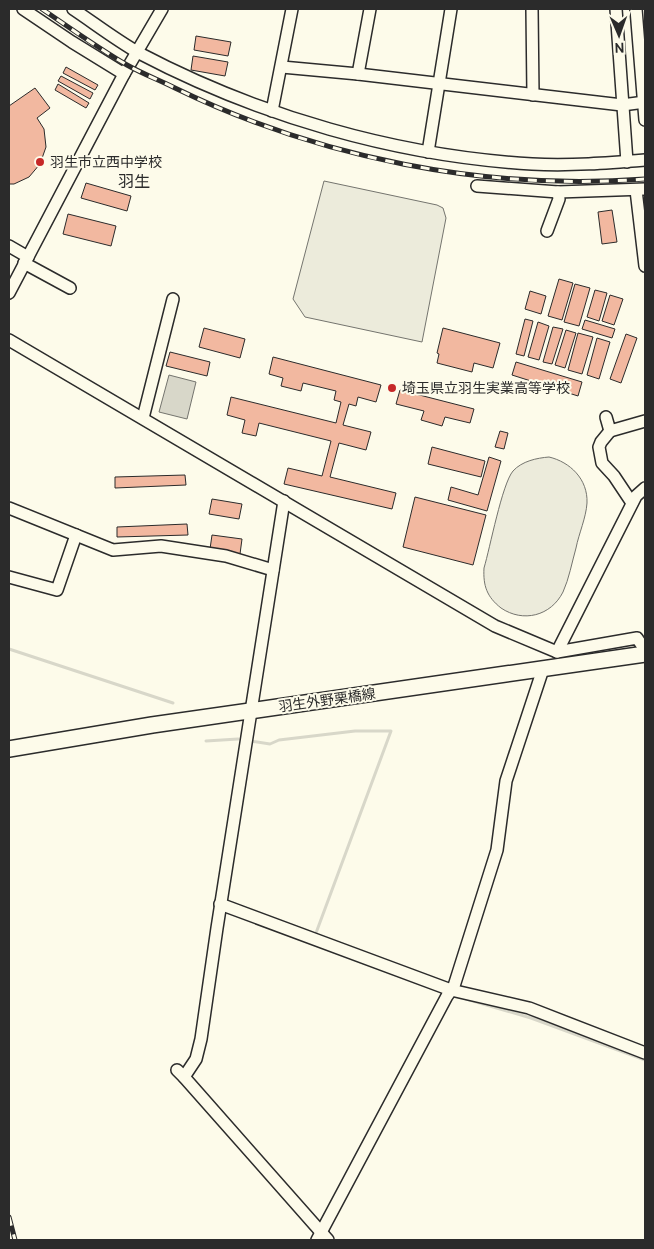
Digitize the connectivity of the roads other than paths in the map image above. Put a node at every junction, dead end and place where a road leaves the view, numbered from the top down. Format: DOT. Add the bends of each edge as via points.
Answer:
graph roads {
  1 [pos="23,9"];
  2 [pos="73,9"];
  3 [pos="162,9"];
  4 [pos="292,9"];
  5 [pos="370,9"];
  6 [pos="451,9"];
  7 [pos="532,9"];
  8 [pos="616,9"];
  9 [pos="636,9"];
  10 [pos="86,12"];
  11 [pos="138,52"];
  12 [pos="282,67"];
  13 [pos="124,74"];
  14 [pos="358,74"];
  15 [pos="440,84"];
  16 [pos="533,95"];
  17 [pos="645,102"];
  18 [pos="622,105"];
  19 [pos="272,111"];
  20 [pos="645,120"];
  21 [pos="428,152"];
  22 [pos="645,160"];
  23 [pos="627,162"];
  24 [pos="477,186"];
  25 [pos="641,189"];
  26 [pos="558,192"];
  27 [pos="547,231"];
  28 [pos="9,246"];
  29 [pos="26,260"];
  30 [pos="645,266"];
  31 [pos="70,288"];
  32 [pos="9,293"];
  33 [pos="174,299"];
  34 [pos="9,340"];
  35 [pos="606,417"];
  36 [pos="143,418"];
  37 [pos="645,421"];
  38 [pos="610,432"];
  39 [pos="645,488"];
  40 [pos="284,501"];
  41 [pos="632,502"];
  42 [pos="9,508"];
  43 [pos="76,535"];
  44 [pos="273,570"];
  45 [pos="9,577"];
  46 [pos="645,650"];
  47 [pos="557,652"];
  48 [pos="645,654"];
  49 [pos="543,670"];
  50 [pos="250,711"];
  51 [pos="9,750"];
  52 [pos="220,904"];
  53 [pos="451,990"];
  54 [pos="645,1053"];
  55 [pos="322,1238"];
  1 -- 13 [label="street"];
  2 -- 10 [label="street"];
  3 -- 11 [label="street"];
  4 -- 12 [label="street"];
  5 -- 14 [label="street"];
  6 -- 15 [label="street"];
  7 -- 16 [label="street"];
  8 -- 18 [label="street"];
  9 -- 17 [label="street"];
  10 -- 11 [label="street"];
  11 -- 13 [label="street"];
  11 -- 19 [label="street"];
  12 -- 14 [label="street"];
  12 -- 19 [label="street"];
  13 -- 29 [label="street"];
  14 -- 15 [label="street"];
  15 -- 16 [label="street"];
  15 -- 21 [label="street"];
  16 -- 18 [label="street"];
  17 -- 18 [label="street"];
  17 -- 20 [label="street"];
  18 -- 23 [label="street"];
  19 -- 21 [label="street" via="351,135"];
  21 -- 23 [label="street" via="532,164"];
  22 -- 23 [label="street"];
  24 -- 26 [label="street"];
  25 -- 26 [label="street"];
  25 -- 30 [label="street"];
  26 -- 27 [label="street" via="559,199"];
  28 -- 29 [label="street"];
  29 -- 31 [label="street"];
  29 -- 32 [label="street"];
  33 -- 36 [label="street"];
  34 -- 36 [label="street"];
  35 -- 38 [label="street"];
  36 -- 40 [label="street"];
  37 -- 38 [label="street"];
  38 -- 41 [label="street" via="599,447 602,463"];
  39 -- 41 [label="street"];
  40 -- 44 [label="street"];
  40 -- 47 [label="street" via="495,626"];
  41 -- 47 [label="street"];
  42 -- 43 [label="street"];
  43 -- 44 [label="street" via="113,550 161,546 226,556"];
  43 -- 45 [label="street" via="57,590"];
  44 -- 50 [label="street"];
  46 -- 47 [label="street" via="637,638"];
  48 -- 49 [label="main road, 羽生外野栗橋線"];
  49 -- 50 [label="main road, 羽生外野栗橋線"];
  49 -- 53 [label="street" via="506,781 497,850"];
  50 -- 51 [label="main road, 羽生外野栗橋線"];
  50 -- 52 [label="street"];
  52 -- 53 [label="street"];
  52 -- 55 [label="street" via="201,1039 196,1059 180,1074"];
  53 -- 54 [label="street" via="529,1008"];
  53 -- 55 [label="street"];
}
